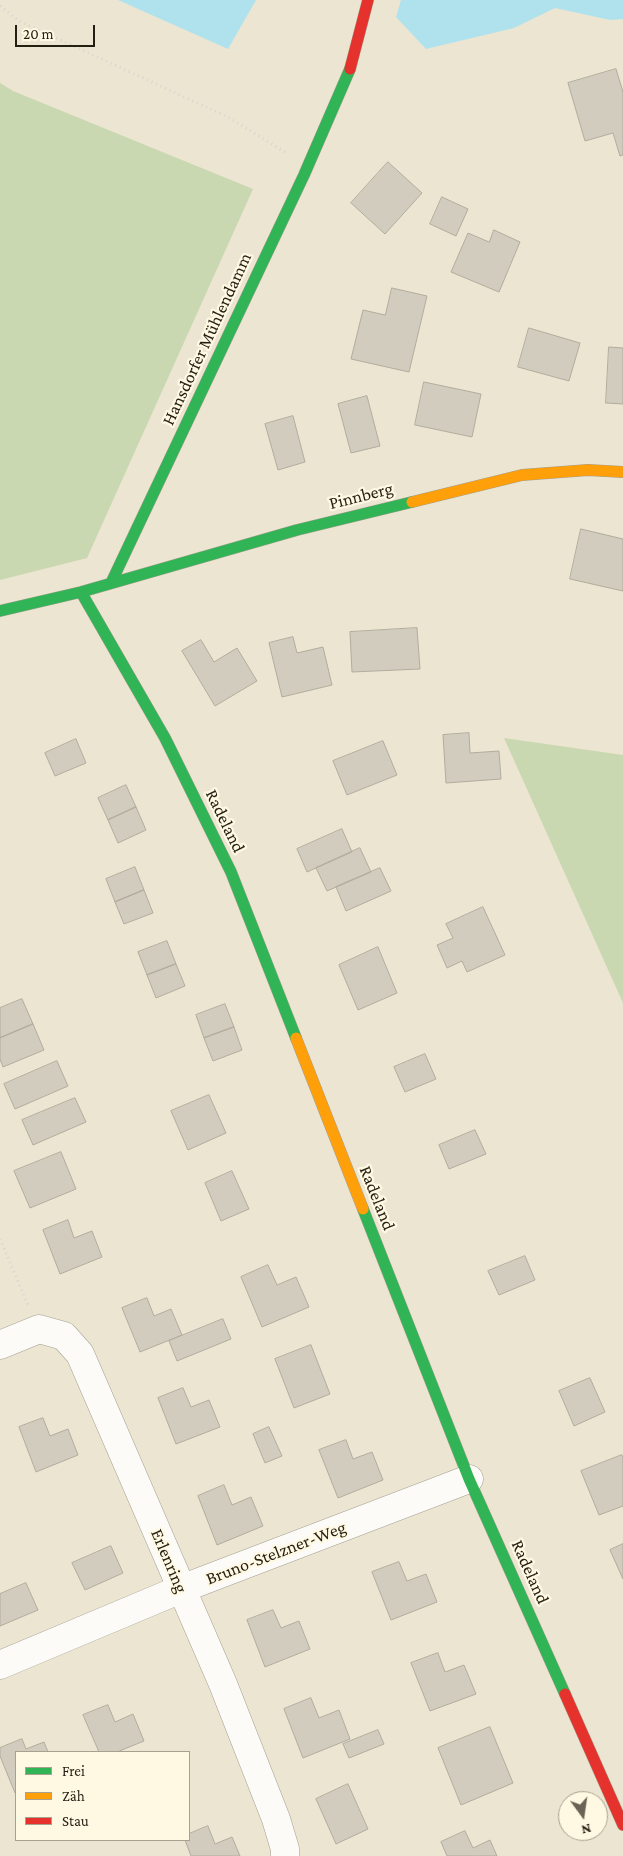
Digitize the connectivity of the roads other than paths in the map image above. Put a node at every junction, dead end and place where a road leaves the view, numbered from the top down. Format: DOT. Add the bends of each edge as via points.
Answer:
graph roads {
  1 [pos="368,0"];
  2 [pos="623,472"];
  3 [pos="111,583"];
  4 [pos="81,592"];
  5 [pos="0,611"];
  6 [pos="0,1345"];
  7 [pos="470,1479"];
  8 [pos="181,1589"];
  9 [pos="0,1664"];
  10 [pos="623,1825"];
  11 [pos="285,1856"];
  1 -- 3 [label="street, Hansdorfer Mühlendamm" via="352,64 304,175"];
  2 -- 3 [label="street, Pinnberg" via="588,470 522,475 297,530"];
  3 -- 4 [label="street"];
  4 -- 5 [label="street"];
  4 -- 7 [label="street, Radeland" via="165,738 231,872"];
  6 -- 8 [label="street, Erlenring" via="39,1329 64,1336 80,1354"];
  7 -- 8 [label="street, Bruno-Stelzner-Weg"];
  7 -- 10 [label="street, Radeland"];
  8 -- 9 [label="street, Bruno-Stelzner-Weg"];
  8 -- 11 [label="street, Erlenring" via="224,1684 276,1820"];
}
